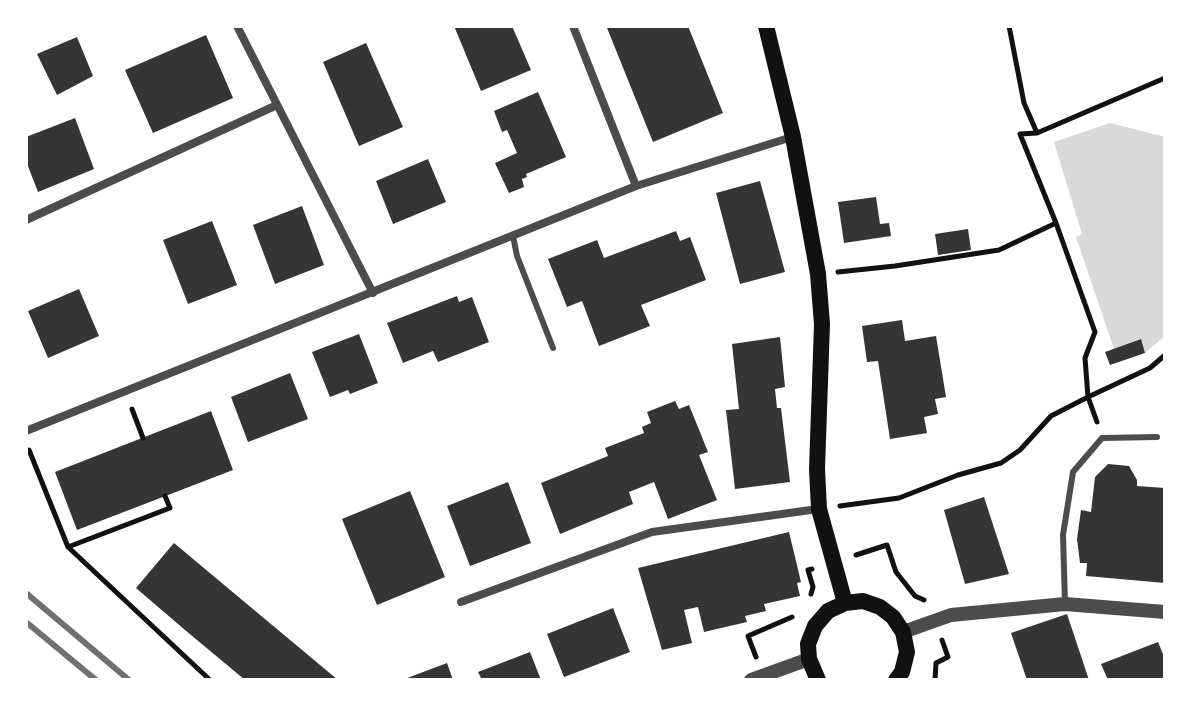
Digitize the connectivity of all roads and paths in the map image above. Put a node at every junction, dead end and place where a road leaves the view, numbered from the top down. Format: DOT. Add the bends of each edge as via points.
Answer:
graph roads {
  1 [pos="237,26"];
  2 [pos="573,26"];
  3 [pos="766,26"];
  4 [pos="1009,26"];
  5 [pos="1165,78"];
  6 [pos="277,105"];
  7 [pos="1037,133"];
  8 [pos="793,137"];
  9 [pos="636,186"];
  10 [pos="26,220"];
  11 [pos="1056,223"];
  12 [pos="513,236"];
  13 [pos="818,274"];
  14 [pos="373,293"];
  15 [pos="553,348"];
  16 [pos="1165,355"];
  17 [pos="125,392"];
  18 [pos="1088,397"];
  19 [pos="26,431"];
  20 [pos="1157,437"];
  21 [pos="143,438"];
  22 [pos="1102,438"];
  23 [pos="26,443"];
  24 [pos="165,496"];
  25 [pos="819,509"];
  26 [pos="68,547"];
  27 [pos="833,562"];
  28 [pos="808,600"];
  29 [pos="461,602"];
  30 [pos="845,603"];
  31 [pos="1065,604"];
  32 [pos="800,609"];
  33 [pos="1165,612"];
  34 [pos="903,632"];
  35 [pos="809,659"];
  36 [pos="757,678"];
  37 [pos="210,680"];
  38 [pos="818,680"];
  39 [pos="896,680"];
  1 -- 6 [label="street"];
  2 -- 9 [label="street"];
  3 -- 8 [label="main road"];
  4 -- 7 [label="path" via="1024,103"];
  5 -- 7 [label="path"];
  6 -- 10 [label="street"];
  6 -- 14 [label="street"];
  7 -- 11 [label="path" via="1020,134"];
  8 -- 9 [label="street"];
  8 -- 13 [label="main road"];
  9 -- 12 [label="street"];
  11 -- 13 [label="path" via="999,250"];
  11 -- 18 [label="path" via="1095,332 1085,358"];
  12 -- 14 [label="street"];
  12 -- 15 [label="lane"];
  13 -- 25 [label="main road"];
  14 -- 17 [label="street"];
  16 -- 18 [label="path" via="1150,368"];
  17 -- 19 [label="street"];
  17 -- 21 [label="path"];
  18 -- 22 [label="path"];
  18 -- 25 [label="path" via="1051,416 1001,463 899,498"];
  20 -- 22 [label="lane"];
  22 -- 31 [label="lane" via="1073,472 1063,535"];
  23 -- 26 [label="path"];
  24 -- 26 [label="path" via="170,508"];
  25 -- 27 [label="main road"];
  25 -- 29 [label="street" via="652,532"];
  26 -- 37 [label="path"];
  27 -- 28 [label="path" via="808,570 813,587"];
  27 -- 30 [label="main road"];
  30 -- 34 [label="main road" via="863,601 880,607"];
  30 -- 35 [label="main road" via="815,626"];
  31 -- 33 [label="street"];
  31 -- 34 [label="street" via="951,615"];
  32 -- 36 [label="path" via="748,636"];
  34 -- 39 [label="main road" via="907,652"];
  35 -- 36 [label="street"];
  35 -- 38 [label="main road"];
}
